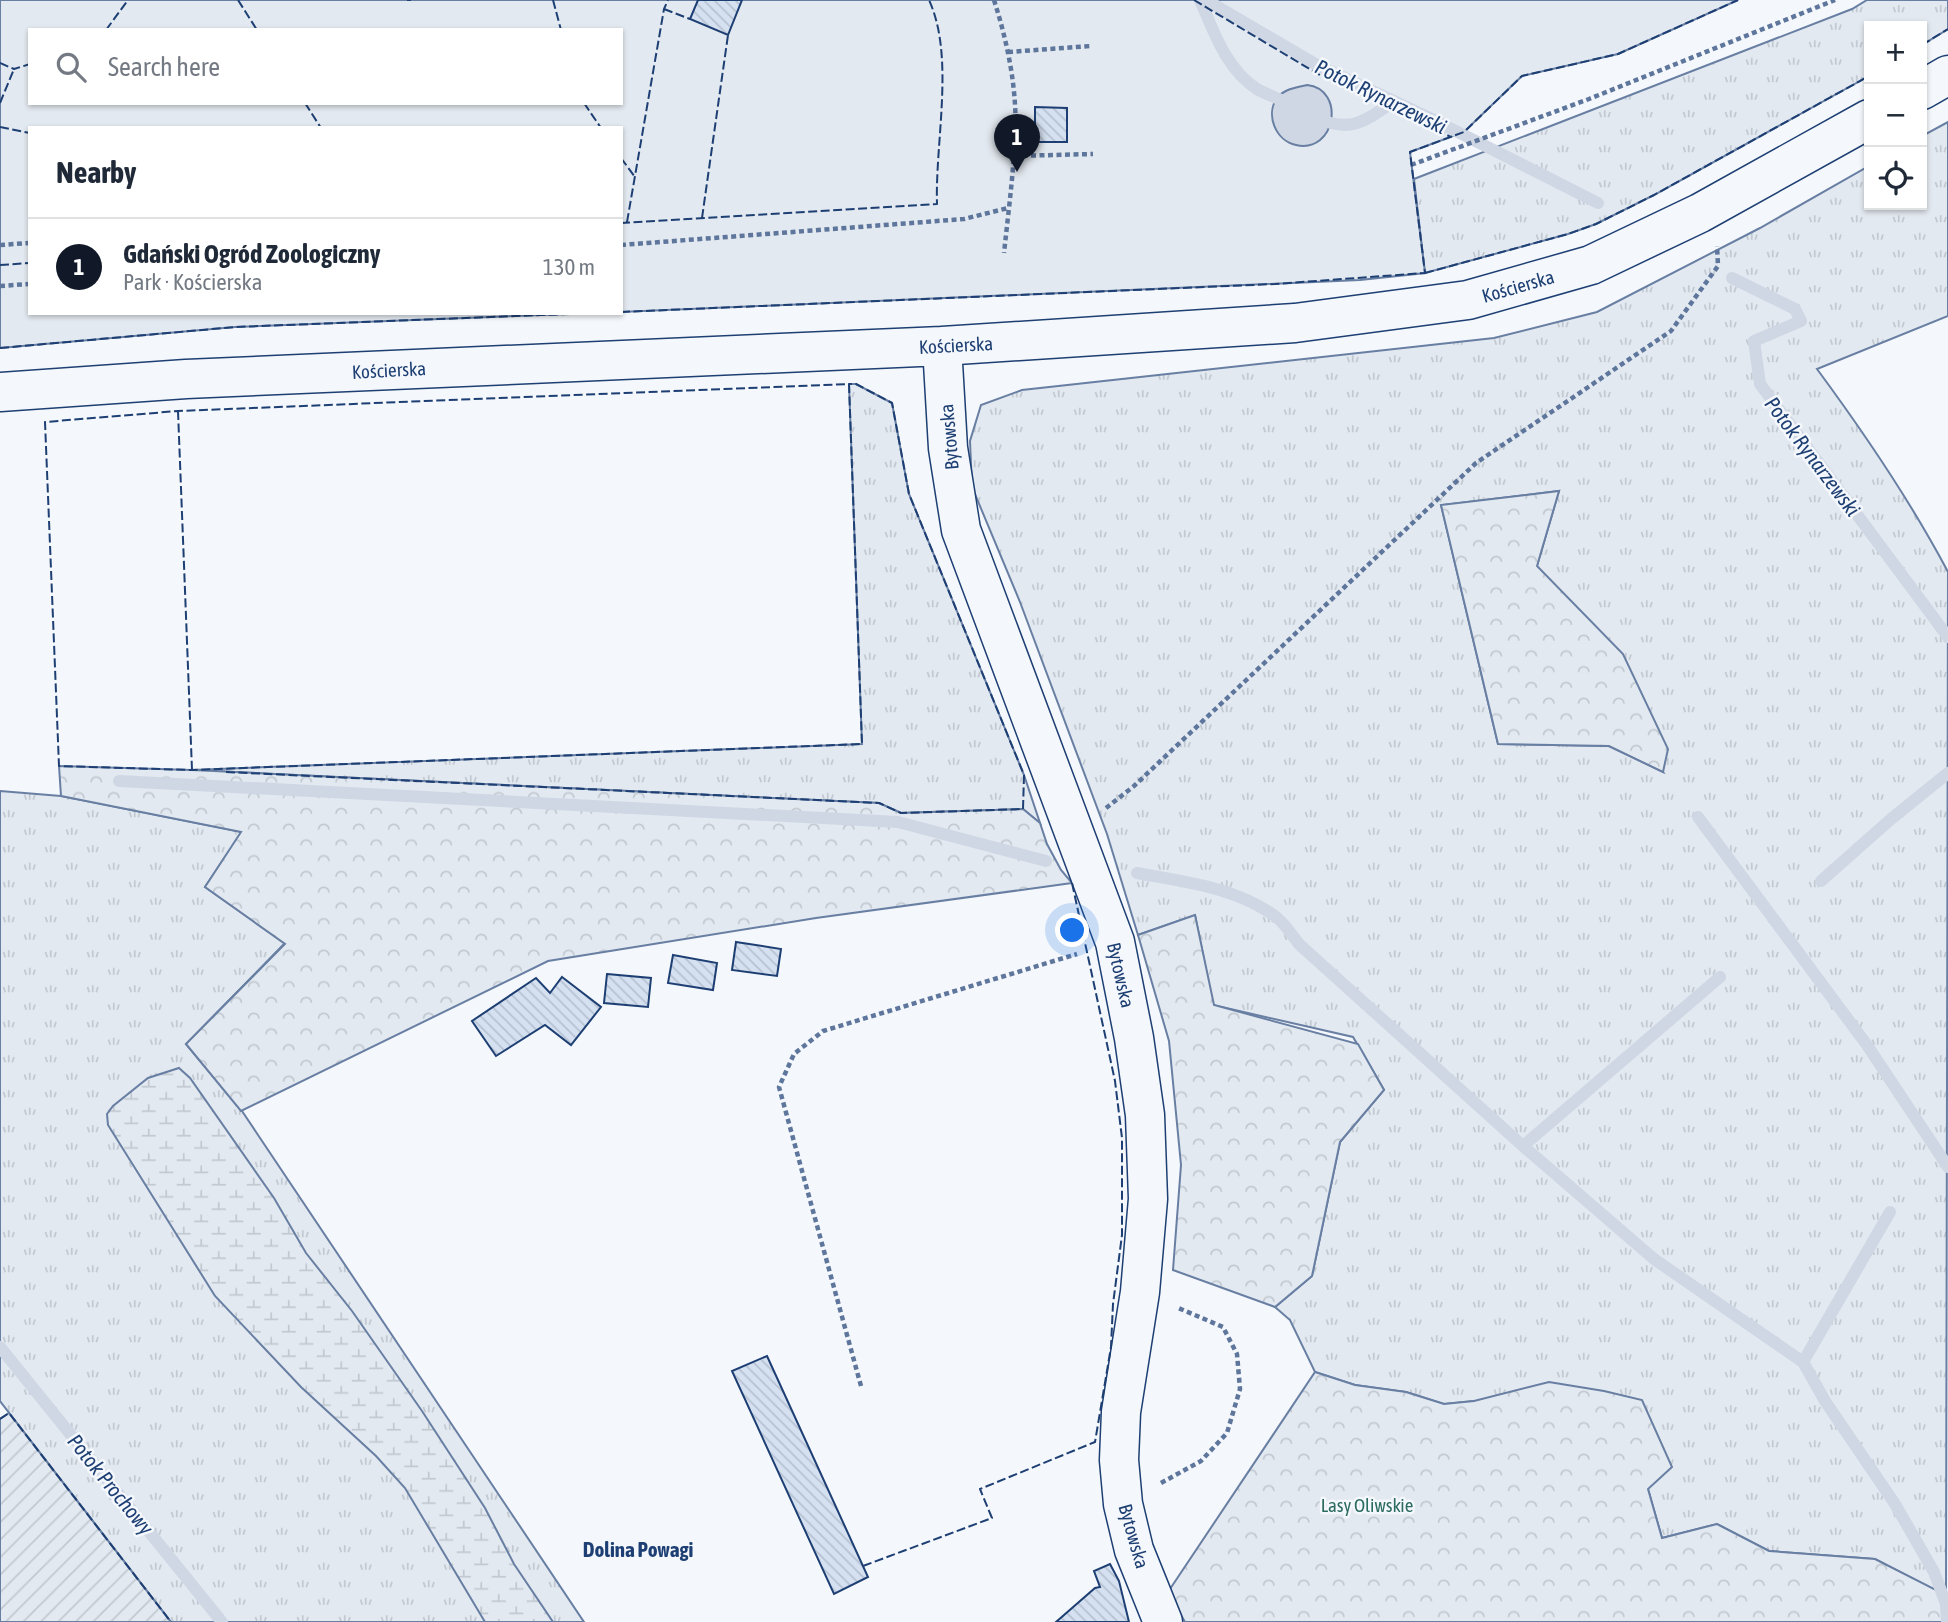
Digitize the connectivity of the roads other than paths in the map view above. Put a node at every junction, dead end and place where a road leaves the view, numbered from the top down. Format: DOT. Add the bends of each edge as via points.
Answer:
graph roads {
  1 [pos="1948,75"];
  2 [pos="1927,87"];
  3 [pos="1864,122"];
  4 [pos="942,346"];
  5 [pos="0,393"];
  6 [pos="1163,1622"];
  1 -- 2 [label="street"];
  3 -- 4 [label="street, Kościerska" via="1700,213 1591,265 1468,300 1295,323"];
  4 -- 5 [label="street, Kościerska" via="186,379"];
  4 -- 6 [label="street, Bytowska" via="948,448 961,530 1115,942 1134,1038 1145,1115 1148,1199 1119,1460 1134,1550"];
}
